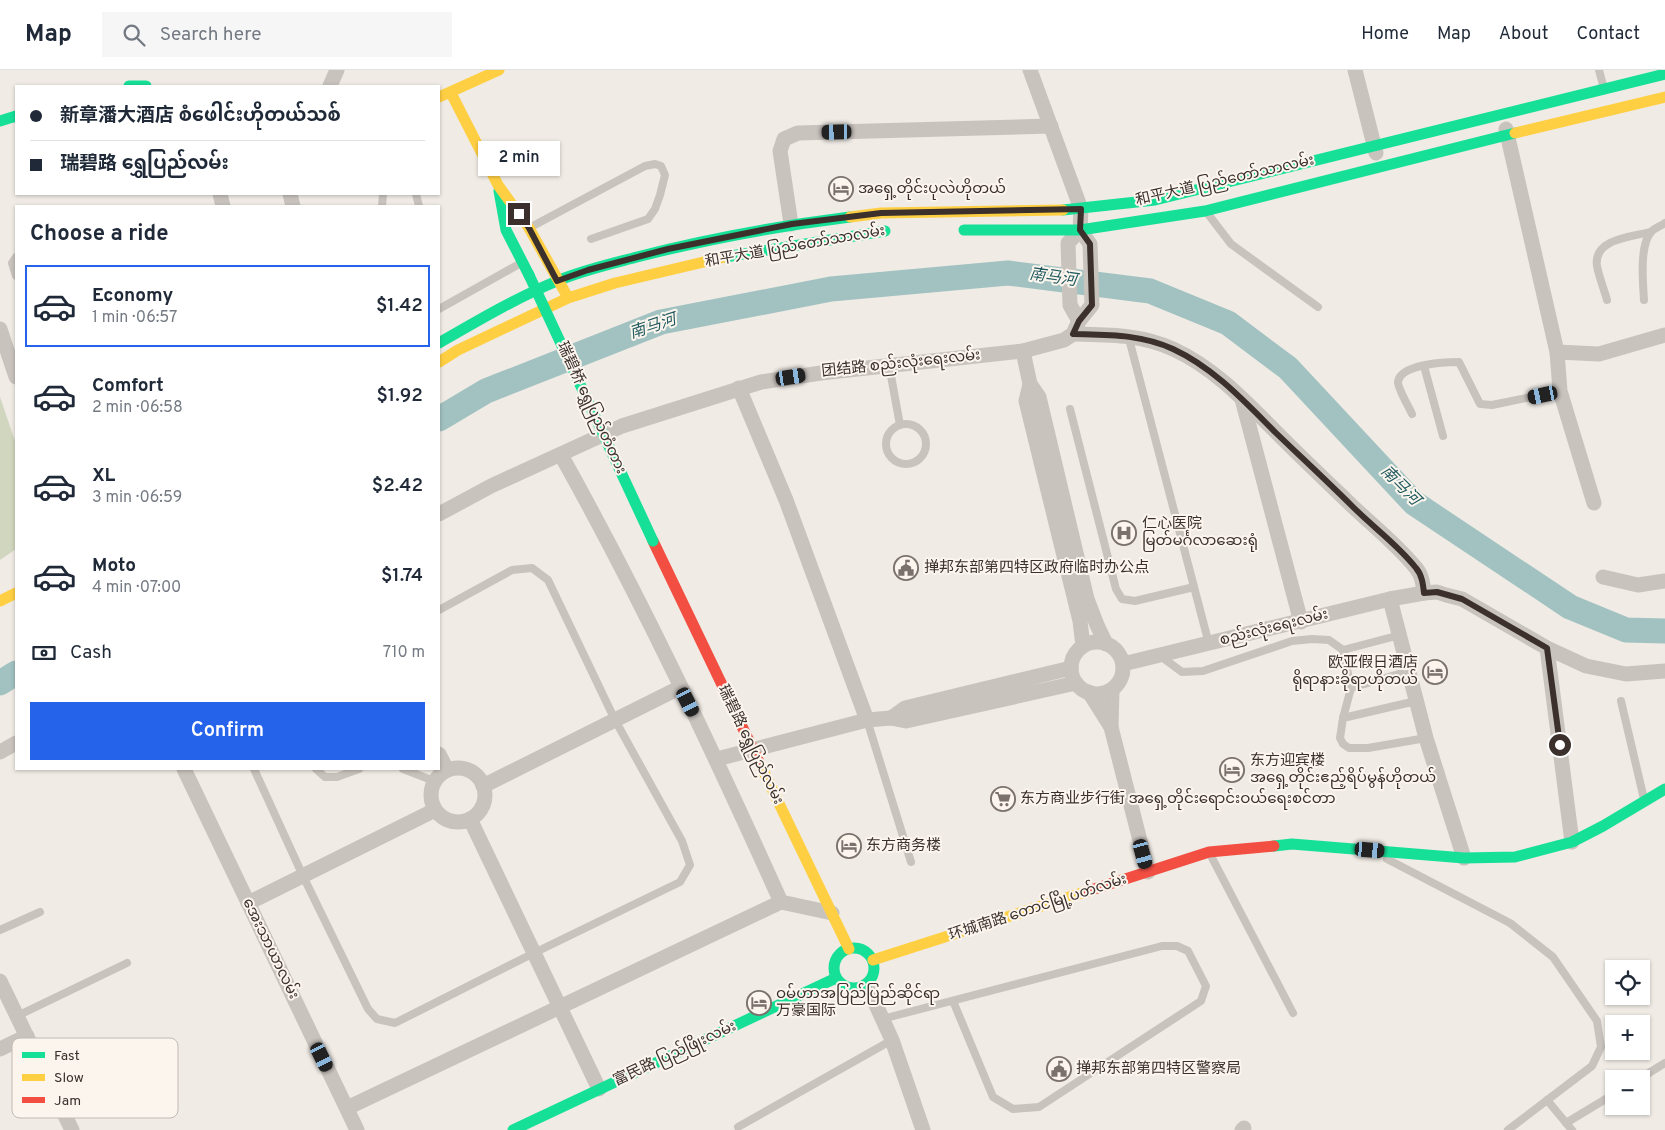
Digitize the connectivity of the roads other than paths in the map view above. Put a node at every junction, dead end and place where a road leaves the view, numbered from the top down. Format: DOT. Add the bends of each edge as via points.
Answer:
graph roads {
  1 [pos="337,70"];
  2 [pos="499,70"];
  3 [pos="1030,70"];
  4 [pos="1355,70"];
  5 [pos="1599,70"];
  6 [pos="1665,74"];
  7 [pos="330,85"];
  8 [pos="451,93"];
  9 [pos="440,97"];
  10 [pos="1665,97"];
  11 [pos="1605,100"];
  12 [pos="1503,115"];
  13 [pos="15,116"];
  14 [pos="0,121"];
  15 [pos="1051,126"];
  16 [pos="1507,135"];
  17 [pos="1374,146"];
  18 [pos="1381,166"];
  19 [pos="498,185"];
  20 [pos="1081,209"];
  21 [pos="1205,211"];
  22 [pos="1665,223"];
  23 [pos="792,224"];
  24 [pos="529,228"];
  25 [pos="899,230"];
  26 [pos="957,230"];
  27 [pos="1080,230"];
  28 [pos="1650,232"];
  29 [pos="590,239"];
  30 [pos="15,259"];
  31 [pos="523,262"];
  32 [pos="15,273"];
  33 [pos="557,281"];
  34 [pos="568,298"];
  35 [pos="1607,300"];
  36 [pos="1644,300"];
  37 [pos="1318,307"];
  38 [pos="440,308"];
  39 [pos="1076,327"];
  40 [pos="0,329"];
  41 [pos="1128,335"];
  42 [pos="1665,335"];
  43 [pos="440,342"];
  44 [pos="1024,351"];
  45 [pos="1557,352"];
  46 [pos="440,361"];
  47 [pos="889,365"];
  48 [pos="1424,366"];
  49 [pos="15,368"];
  50 [pos="1030,384"];
  51 [pos="739,388"];
  52 [pos="1560,391"];
  53 [pos="1242,398"];
  54 [pos="1070,409"];
  55 [pos="1412,414"];
  56 [pos="900,425"];
  57 [pos="1443,436"];
  58 [pos="561,455"];
  59 [pos="1594,504"];
  60 [pos="440,513"];
  61 [pos="653,541"];
  62 [pos="1603,577"];
  63 [pos="1665,581"];
  64 [pos="1194,587"];
  65 [pos="1424,593"];
  66 [pos="15,594"];
  67 [pos="1390,600"];
  68 [pos="0,601"];
  69 [pos="440,609"];
  70 [pos="1301,622"];
  71 [pos="1400,635"];
  72 [pos="1106,644"];
  73 [pos="1209,644"];
  74 [pos="1083,646"];
  75 [pos="1547,648"];
  76 [pos="1343,650"];
  77 [pos="1159,655"];
  78 [pos="1123,664"];
  79 [pos="1071,668"];
  80 [pos="1409,671"];
  81 [pos="1665,671"];
  82 [pos="1076,683"];
  83 [pos="681,687"];
  84 [pos="1351,688"];
  85 [pos="1112,690"];
  86 [pos="1089,692"];
  87 [pos="1416,701"];
  88 [pos="1621,701"];
  89 [pos="891,718"];
  90 [pos="1343,718"];
  91 [pos="615,720"];
  92 [pos="866,720"];
  93 [pos="1111,727"];
  94 [pos="1426,738"];
  95 [pos="15,744"];
  96 [pos="752,750"];
  97 [pos="0,752"];
  98 [pos="440,756"];
  99 [pos="717,759"];
  100 [pos="184,770"];
  101 [pos="254,770"];
  102 [pos="317,770"];
  103 [pos="356,770"];
  104 [pos="405,770"];
  105 [pos="446,770"];
  106 [pos="434,782"];
  107 [pos="483,786"];
  108 [pos="1665,789"];
  109 [pos="1644,802"];
  110 [pos="436,810"];
  111 [pos="470,819"];
  112 [pos="1572,842"];
  113 [pos="1370,850"];
  114 [pos="1209,852"];
  115 [pos="1464,858"];
  116 [pos="911,862"];
  117 [pos="1148,872"];
  118 [pos="303,876"];
  119 [pos="782,902"];
  120 [pos="248,903"];
  121 [pos="40,912"];
  122 [pos="832,913"];
  123 [pos="0,930"];
  124 [pos="849,949"];
  125 [pos="534,952"];
  126 [pos="873,960"];
  127 [pos="127,963"];
  128 [pos="836,978"];
  129 [pos="0,982"];
  130 [pos="866,985"];
  131 [pos="954,1001"];
  132 [pos="560,1007"];
  133 [pos="1293,1013"];
  134 [pos="17,1016"];
  135 [pos="882,1019"];
  136 [pos="27,1036"];
  137 [pos="23,1038"];
  138 [pos="892,1040"];
  139 [pos="12,1043"];
  140 [pos="0,1049"];
  141 [pos="1665,1063"];
  142 [pos="1650,1072"];
  143 [pos="599,1090"];
  144 [pos="1605,1099"];
  145 [pos="1547,1100"];
  146 [pos="347,1108"];
  147 [pos="66,1118"];
  148 [pos="1566,1123"];
  149 [pos="738,1126"];
  150 [pos="1516,1127"];
  151 [pos="72,1130"];
  152 [pos="357,1130"];
  153 [pos="514,1130"];
  154 [pos="923,1130"];
  155 [pos="1508,1130"];
  156 [pos="1572,1130"];
  1 -- 7 [label="street"];
  2 -- 8 [label="main road"];
  3 -- 15 [label="street"];
  4 -- 17 [label="street"];
  5 -- 11 [label="lane"];
  6 -- 11 [label="main road, 和平大道 ပြည်တော်သာလမ်း"];
  8 -- 9 [label="main road"];
  8 -- 19 [label="main road"];
  10 -- 11 [label="main road, 和平大道 ပြည်တော်သာလမ်း"];
  11 -- 12 [label="main road, 和平大道 ပြည်တော်သာလမ်း"];
  11 -- 16 [label="main road, 和平大道 ပြည်တော်သာလမ်း"];
  12 -- 16 [label="street"];
  12 -- 17 [label="main road, 和平大道 ပြည်တော်သာလမ်း"];
  13 -- 14 [label="main road"];
  15 -- 20 [label="street"];
  15 -- 23 [label="street" via="798,133 784,139 780,151"];
  16 -- 18 [label="main road, 和平大道 ပြည်တော်သာလမ်း"];
  16 -- 45 [label="street"];
  17 -- 18 [label="street"];
  17 -- 20 [label="main road, 和平大道 ပြည်တော်သာလမ်း" via="1155,200"];
  18 -- 21 [label="main road, 和平大道 ပြည်တော်သာလမ်း"];
  19 -- 24 [label="main road"];
  19 -- 31 [label="main road" via="506,230"];
  20 -- 23 [label="main road, 和平大道 ပြည်တော်သာလမ်း" via="881,213"];
  20 -- 27 [label="street"];
  21 -- 27 [label="main road, 和平大道 ပြည်တော်သာလမ်း"];
  21 -- 37 [label="lane" via="1231,244"];
  22 -- 28 [label="lane"];
  23 -- 33 [label="main road, 和平大道 ပြည်တော်သာလမ်း" via="668,249"];
  24 -- 29 [label="lane" via="645,166 661,166 665,175 660,195 648,219"];
  24 -- 33 [label="main road"];
  25 -- 34 [label="main road, 和平大道 ပြည်တော်သာလမ်း" via="736,255 615,283"];
  26 -- 27 [label="main road, 和平大道 ပြည်တော်သာလမ်း"];
  27 -- 39 [label="street" via="1068,243 1070,305"];
  27 -- 39 [label="street" via="1090,244 1092,305"];
  28 -- 35 [label="lane" via="1606,244 1598,253 1597,265"];
  28 -- 36 [label="lane" via="1642,264"];
  30 -- 32 [label="lane" via="12,264"];
  31 -- 38 [label="lane"];
  31 -- 61 [label="main road, 瑞碧桥 ရွှေပြည်တံတား, bridge"];
  33 -- 34 [label="main road"];
  33 -- 43 [label="main road, 和平大道 ပြည်တော်သာလမ်း" via="498,309"];
  34 -- 46 [label="main road, 和平大道 ပြည်တော်သာလမ်း"];
  39 -- 41 [label="street"];
  39 -- 44 [label="street, 团结路 စည်းလုံးရေးလမ်း" via="1064,340"];
  40 -- 49 [label="street"];
  41 -- 53 [label="street" via="1172,348 1191,358"];
  41 -- 64 [label="lane"];
  42 -- 45 [label="street" via="1600,354"];
  44 -- 47 [label="street, 团结路 စည်းလုံးရေးလမ်း"];
  44 -- 50 [label="street"];
  45 -- 52 [label="street"];
  47 -- 51 [label="street, 团结路 စည်းလုံးရေးလမ်း" via="761,382"];
  47 -- 56 [label="lane"];
  48 -- 52 [label="lane" via="1459,362 1480,404 1492,405"];
  48 -- 55 [label="lane" via="1405,372 1399,378 1398,384"];
  48 -- 57 [label="lane"];
  50 -- 72 [label="street" via="1039,397 1087,599"];
  50 -- 74 [label="street" via="1026,401 1080,621"];
  51 -- 58 [label="street, 团结路 စည်းလုံးရေးလမ်း" via="622,426"];
  51 -- 92 [label="street" via="786,500"];
  52 -- 59 [label="street"];
  53 -- 65 [label="street" via="1418,569"];
  53 -- 70 [label="street"];
  54 -- 64 [label="lane" via="1116,590 1122,599 1135,601"];
  56 -- 56 [label="lane" via="888,434 887,449 896,461 911,463 924,453 925,438 915,426"];
  58 -- 60 [label="street, 团结路 စည်းလုံးရေးလမ်း" via="491,486"];
  58 -- 83 [label="street" via="599,523"];
  61 -- 96 [label="main road, 瑞碧路 ရွှေပြည်လမ်း"];
  62 -- 63 [label="street" via="1638,585"];
  64 -- 73 [label="lane"];
  65 -- 67 [label="street, စည်းလုံးရေးလမ်း"];
  65 -- 75 [label="street, စည်းလုံးရေးလမ်း" via="1437,592 1462,599"];
  66 -- 68 [label="main road"];
  67 -- 70 [label="street, စည်းလုံးရေးလမ်း"];
  67 -- 71 [label="street"];
  69 -- 91 [label="lane" via="512,570 532,568 548,580"];
  70 -- 73 [label="street, စည်းလုံးရေးလမ်း"];
  71 -- 76 [label="lane"];
  71 -- 80 [label="street"];
  72 -- 74 [label="street"];
  72 -- 78 [label="street" via="1120,656"];
  73 -- 77 [label="street, စည်းလုံးရေးလမ်း"];
  74 -- 79 [label="street"];
  75 -- 81 [label="street, စည်းလုံးရေးလမ်း" via="1603,671 1626,674"];
  75 -- 112 [label="street"];
  76 -- 77 [label="lane" via="1329,640 1292,641 1196,672 1182,672"];
  76 -- 84 [label="lane"];
  77 -- 78 [label="street, စည်းလုံးရေးလမ်း"];
  78 -- 85 [label="street" via="1121,679"];
  79 -- 82 [label="street"];
  79 -- 89 [label="street" via="905,708"];
  80 -- 84 [label="lane"];
  80 -- 87 [label="street"];
  82 -- 86 [label="street"];
  82 -- 89 [label="street" via="906,721"];
  83 -- 91 [label="street"];
  83 -- 99 [label="street"];
  84 -- 90 [label="lane"];
  85 -- 86 [label="street" via="1098,694"];
  85 -- 93 [label="street"];
  86 -- 93 [label="street"];
  87 -- 90 [label="lane"];
  87 -- 94 [label="street"];
  88 -- 109 [label="lane"];
  89 -- 92 [label="street"];
  90 -- 94 [label="lane" via="1340,738 1349,748"];
  91 -- 107 [label="street"];
  91 -- 125 [label="lane" via="682,841 690,865 680,882"];
  92 -- 96 [label="street"];
  92 -- 116 [label="lane"];
  93 -- 117 [label="street"];
  94 -- 115 [label="street"];
  95 -- 97 [label="street"];
  96 -- 99 [label="street"];
  96 -- 122 [label="main road, 瑞碧路 ရွှေပြည်လမ်း"];
  98 -- 105 [label="street"];
  99 -- 119 [label="street"];
  100 -- 120 [label="street, အေးသာယာလမ်း"];
  101 -- 118 [label="lane"];
  102 -- 103 [label="lane" via="325,777 337,777"];
  104 -- 106 [label="lane"];
  105 -- 106 [label="street"];
  105 -- 107 [label="street" via="463,768 471,771"];
  106 -- 110 [label="street" via="431,798"];
  107 -- 111 [label="street" via="482,807"];
  108 -- 109 [label="main road, 环城南路 တောင်မြို့ပတ်လမ်း"];
  109 -- 112 [label="main road, 环城南路 တောင်မြို့ပတ်လမ်း"];
  110 -- 111 [label="street" via="453,821"];
  110 -- 118 [label="street"];
  111 -- 125 [label="street"];
  112 -- 115 [label="main road, 环城南路 တောင်မြို့ပတ်လမ်း" via="1515,857"];
  113 -- 114 [label="main road, 环城南路 တောင်မြို့ပတ်လမ်း" via="1292,844"];
  113 -- 115 [label="main road, 环城南路 တောင်မြို့ပတ်လမ်း"];
  113 -- 145 [label="lane" via="1510,923 1553,957 1597,1020 1601,1047 1592,1066"];
  114 -- 117 [label="main road, 环城南路 တောင်မြို့ပတ်လမ်း"];
  114 -- 133 [label="lane"];
  117 -- 126 [label="main road, 环城南路 တောင်မြို့ပတ်လမ်း"];
  118 -- 120 [label="street"];
  118 -- 125 [label="lane" via="368,1009 377,1019 395,1023"];
  119 -- 122 [label="street"];
  119 -- 132 [label="street"];
  120 -- 146 [label="street, အေးသာယာလမ်း"];
  121 -- 123 [label="lane"];
  122 -- 124 [label="main road, 瑞碧路 ရွှေပြည်လမ်း"];
  124 -- 126 [label="main road" via="861,949"];
  124 -- 128 [label="main road" via="836,960"];
  125 -- 132 [label="street"];
  126 -- 130 [label="main road" via="874,974"];
  127 -- 134 [label="lane"];
  128 -- 130 [label="main road" via="850,988"];
  128 -- 143 [label="main road, 富民路 ပြည်ဖြိုးလမ်း"];
  129 -- 134 [label="street"];
  130 -- 135 [label="street"];
  131 -- 131 [label="lane" via="1162,946 1177,946 1188,951 1206,986 1201,1001 1039,1107 1013,1109 993,1097"];
  131 -- 135 [label="lane"];
  132 -- 143 [label="street"];
  132 -- 146 [label="street"];
  134 -- 136 [label="street"];
  135 -- 138 [label="street"];
  136 -- 137 [label="street"];
  138 -- 149 [label="lane"];
  138 -- 154 [label="street"];
  139 -- 140 [label="street"];
  141 -- 142 [label="lane"];
  143 -- 153 [label="main road, 富民路 ပြည်ဖြိုးလမ်း"];
  144 -- 148 [label="lane"];
  145 -- 148 [label="lane"];
  145 -- 150 [label="lane"];
  146 -- 152 [label="street, အေးသာယာလမ်း"];
  147 -- 151 [label="street"];
  148 -- 156 [label="lane"];
  150 -- 155 [label="lane"];
}
